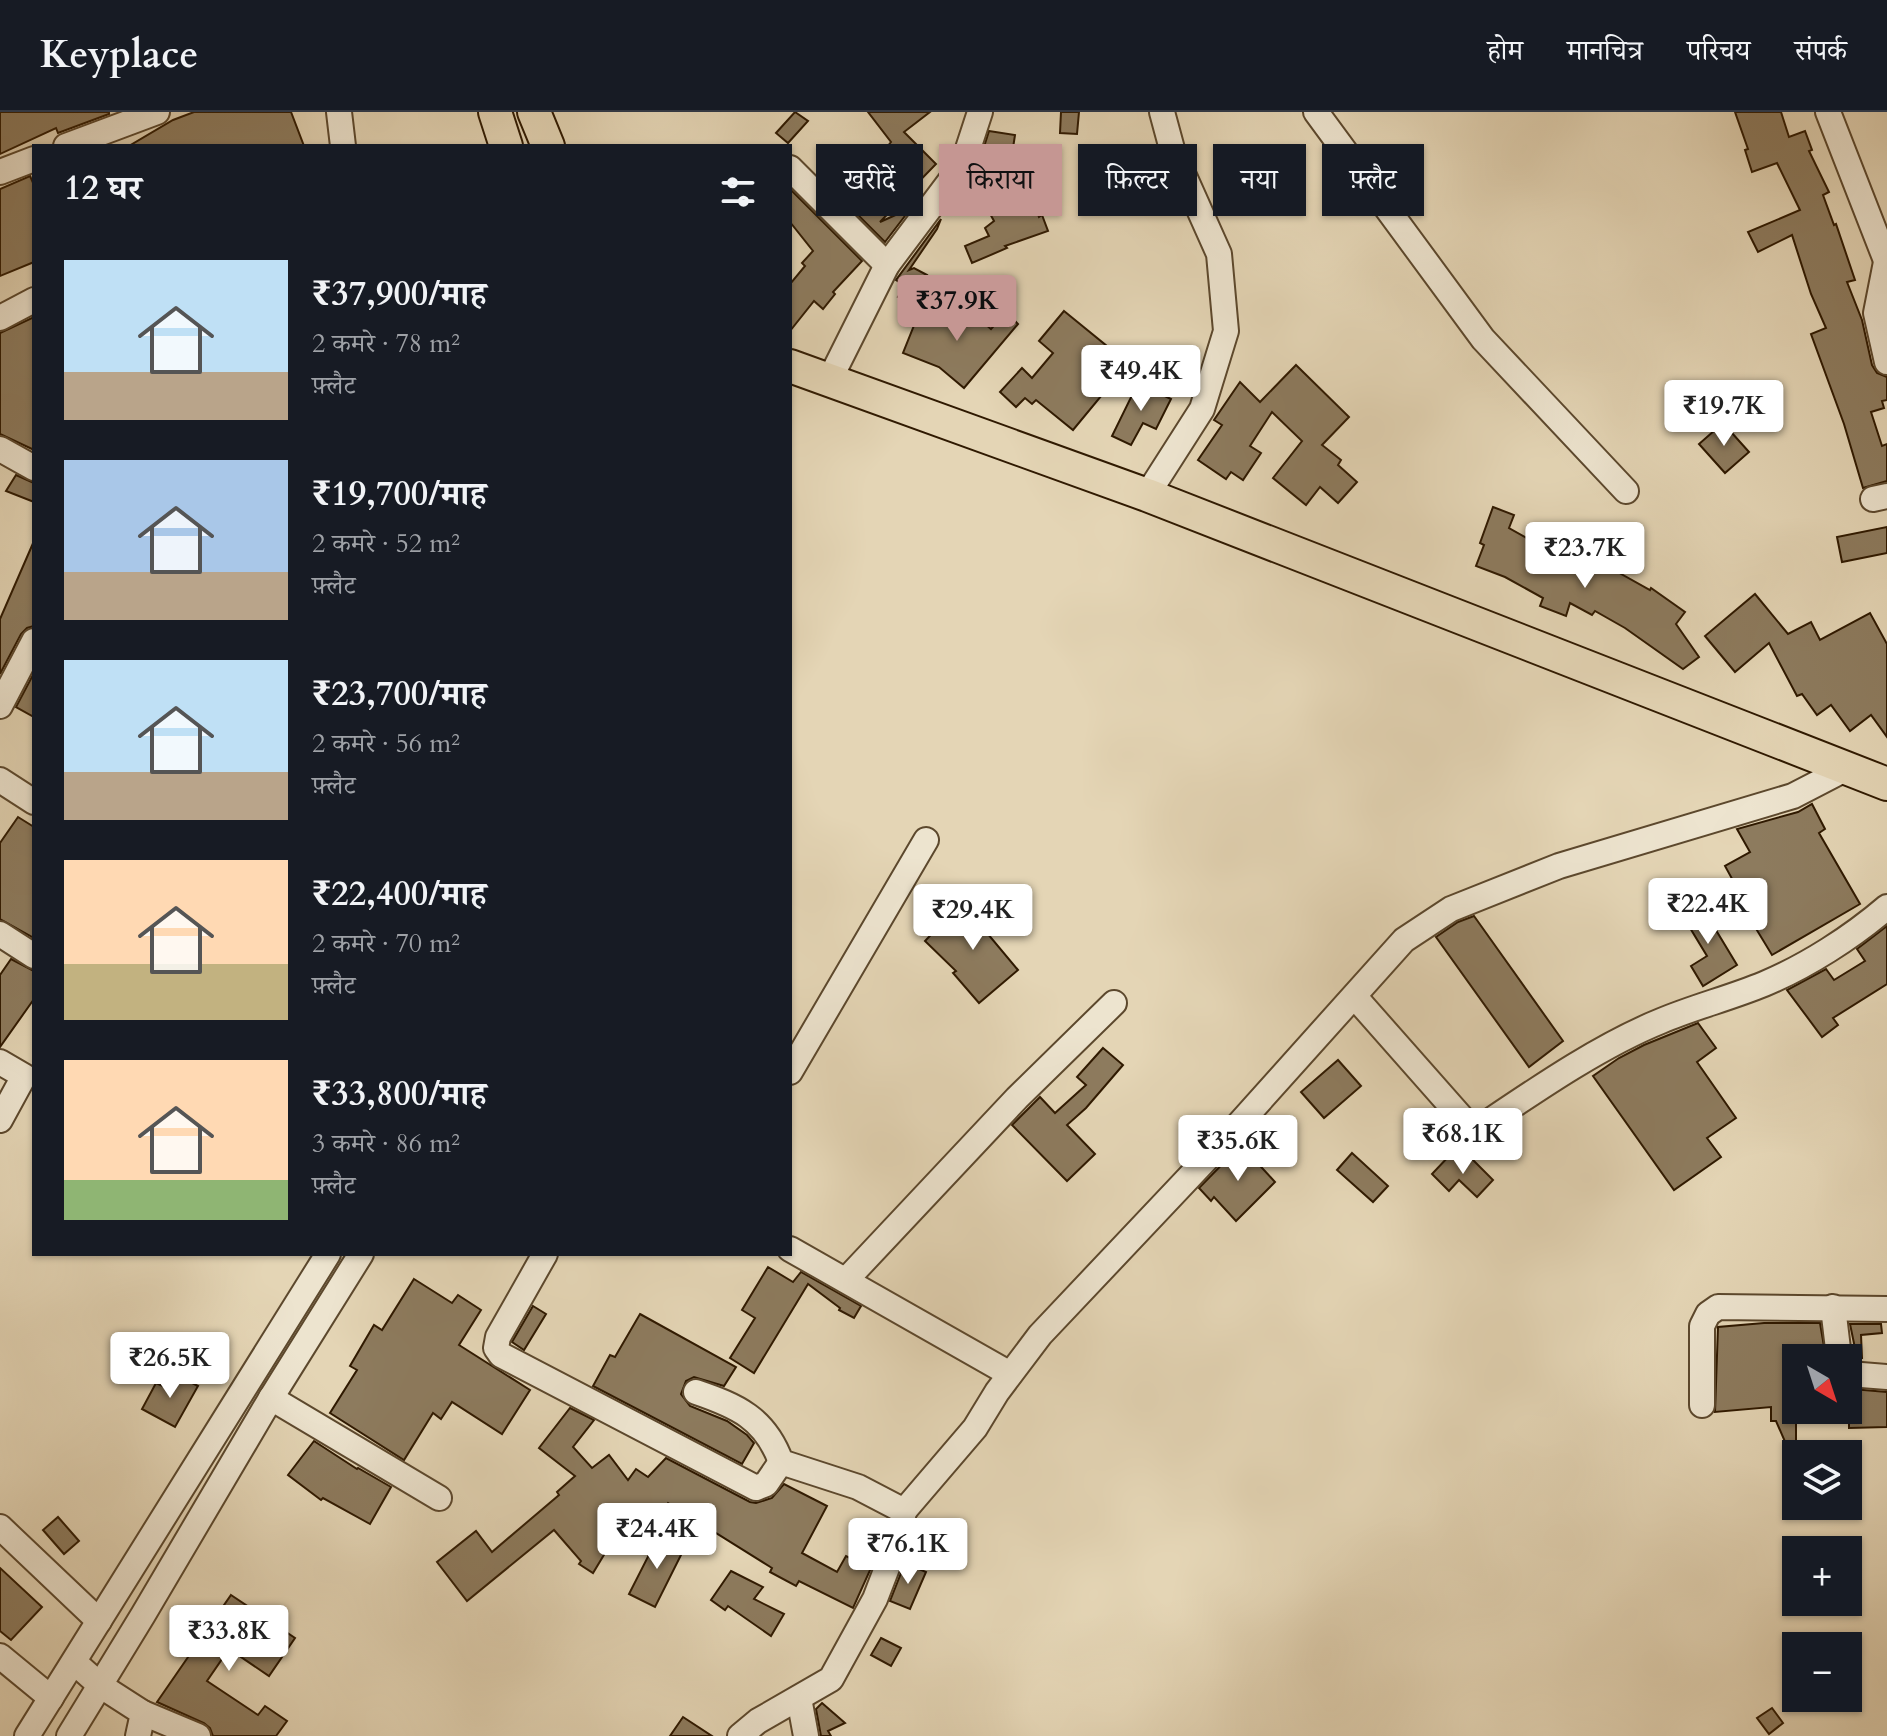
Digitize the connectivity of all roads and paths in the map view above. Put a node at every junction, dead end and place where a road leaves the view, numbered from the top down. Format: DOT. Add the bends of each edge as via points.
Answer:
graph roads {
  1 [pos="339,112"];
  2 [pos="495,112"];
  3 [pos="534,112"];
  4 [pos="980,112"];
  5 [pos="1162,112"];
  6 [pos="1316,112"];
  7 [pos="1828,112"];
  8 [pos="153,113"];
  9 [pos="71,144"];
  10 [pos="343,144"];
  11 [pos="505,144"];
  12 [pos="547,144"];
  13 [pos="32,160"];
  14 [pos="792,170"];
  15 [pos="0,172"];
  16 [pos="1886,262"];
  17 [pos="887,265"];
  18 [pos="32,301"];
  19 [pos="0,318"];
  20 [pos="1887,362"];
  21 [pos="792,367"];
  22 [pos="829,381"];
  23 [pos="0,449"];
  24 [pos="32,467"];
  25 [pos="1626,491"];
  26 [pos="1147,495"];
  27 [pos="31,656"];
  28 [pos="0,706"];
  29 [pos="1847,768"];
  30 [pos="0,780"];
  31 [pos="1887,784"];
  32 [pos="32,801"];
  33 [pos="926,840"];
  34 [pos="1887,907"];
  35 [pos="0,934"];
  36 [pos="32,955"];
  37 [pos="1355,997"];
  38 [pos="1114,1003"];
  39 [pos="0,1062"];
  40 [pos="792,1069"];
  41 [pos="31,1072"];
  42 [pos="0,1120"];
  43 [pos="792,1250"];
  44 [pos="327,1256"];
  45 [pos="359,1256"];
  46 [pos="544,1256"];
  47 [pos="846,1280"];
  48 [pos="1833,1307"];
  49 [pos="1887,1309"];
  50 [pos="1837,1344"];
  51 [pos="1010,1374"];
  52 [pos="1862,1375"];
  53 [pos="1887,1377"];
  54 [pos="696,1392"];
  55 [pos="271,1398"];
  56 [pos="1702,1405"];
  57 [pos="781,1462"];
  58 [pos="439,1498"];
  59 [pos="904,1511"];
  60 [pos="0,1527"];
  61 [pos="99,1621"];
  62 [pos="0,1656"];
  63 [pos="74,1662"];
  64 [pos="101,1686"];
  65 [pos="51,1698"];
  66 [pos="799,1698"];
  67 [pos="141,1724"];
  68 [pos="27,1736"];
  69 [pos="69,1736"];
  70 [pos="198,1736"];
  71 [pos="740,1736"];
  72 [pos="806,1736"];
  1 -- 10 [label="street"];
  2 -- 11 [label="main road"];
  3 -- 12 [label="main road"];
  4 -- 17 [label="street" via="963,164"];
  5 -- 26 [label="street" via="1172,149 1219,254 1226,331 1202,409"];
  6 -- 25 [label="street" via="1483,339"];
  7 -- 16 [label="street"];
  8 -- 9 [label="street"];
  13 -- 15 [label="street"];
  14 -- 17 [label="street"];
  16 -- 20 [label="street" via="1876,313"];
  17 -- 22 [label="street"];
  18 -- 19 [label="street"];
  21 -- 22 [label="main road"];
  22 -- 26 [label="main road"];
  23 -- 24 [label="street"];
  26 -- 29 [label="main road"];
  27 -- 28 [label="street"];
  29 -- 31 [label="main road"];
  29 -- 37 [label="street" via="1793,796 1559,866 1451,909 1404,940"];
  30 -- 32 [label="street"];
  33 -- 40 [label="street"];
  34 -- 37 [label="street" via="1766,983 1660,1021 1608,1048 1478,1129 1468,1125"];
  35 -- 36 [label="street"];
  37 -- 51 [label="street" via="1040,1335"];
  38 -- 47 [label="street"];
  39 -- 41 [label="street"];
  41 -- 42 [label="street"];
  43 -- 47 [label="street"];
  44 -- 61 [label="street"];
  45 -- 55 [label="street"];
  46 -- 57 [label="street" via="498,1337 501,1355 756,1488 766,1484"];
  47 -- 51 [label="street"];
  48 -- 49 [label="street"];
  48 -- 50 [label="street"];
  48 -- 56 [label="street" via="1718,1307 1708,1314 1702,1326"];
  51 -- 59 [label="street" via="975,1428"];
  52 -- 53 [label="street"];
  54 -- 57 [label="street" via="735,1406 756,1421"];
  55 -- 58 [label="street"];
  55 -- 64 [label="street"];
  57 -- 59 [label="street" via="858,1487"];
  59 -- 66 [label="street" via="875,1599 831,1679"];
  60 -- 61 [label="street"];
  61 -- 63 [label="street"];
  62 -- 65 [label="street"];
  63 -- 64 [label="street"];
  63 -- 65 [label="street"];
  64 -- 67 [label="street"];
  64 -- 69 [label="street"];
  65 -- 68 [label="street"];
  66 -- 71 [label="street"];
  66 -- 72 [label="street"];
  67 -- 70 [label="street"];
}
